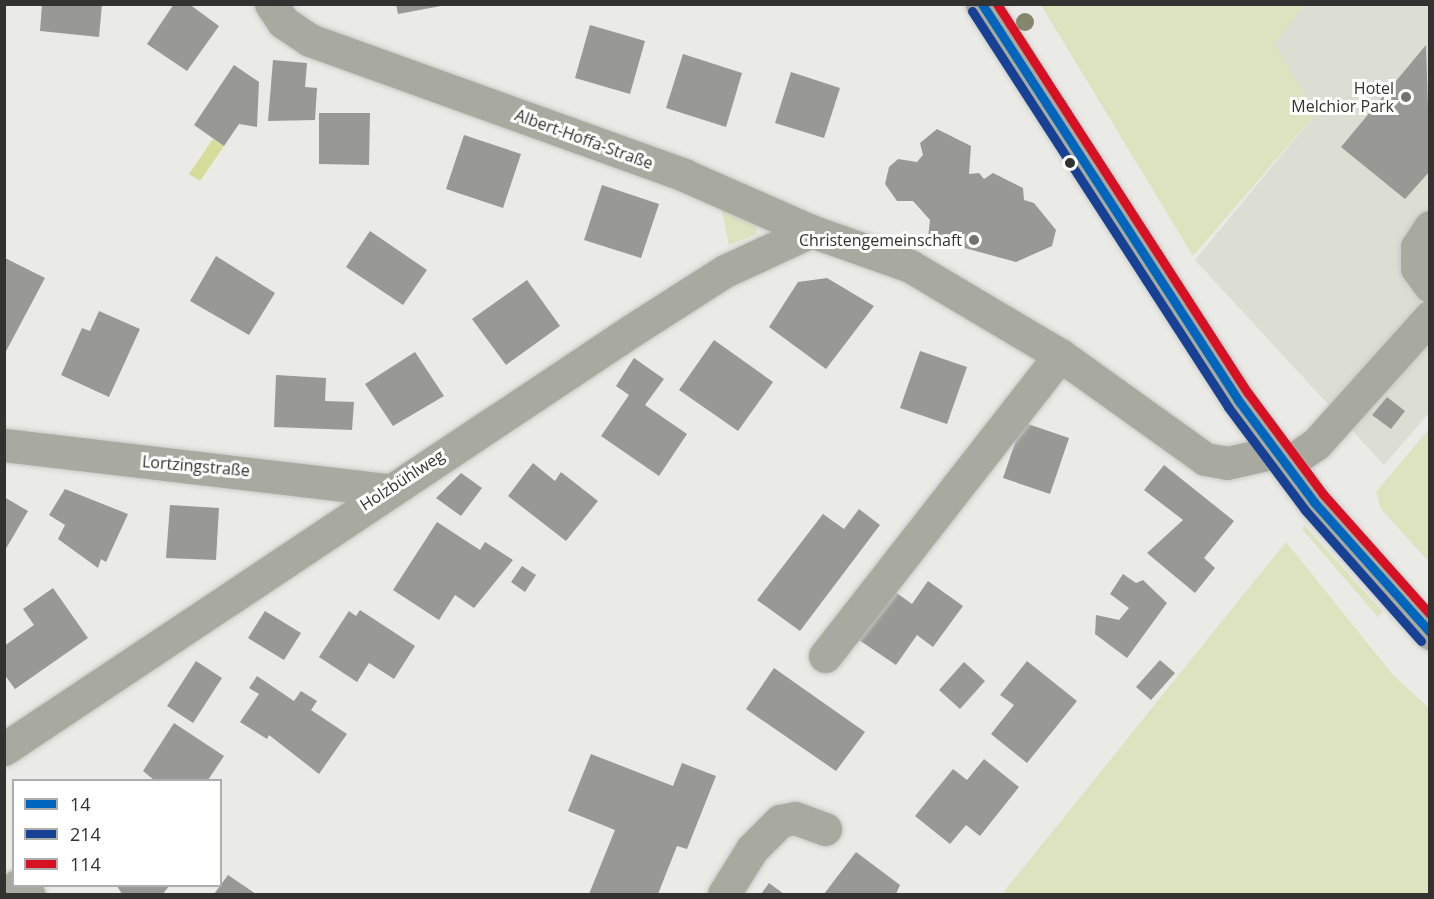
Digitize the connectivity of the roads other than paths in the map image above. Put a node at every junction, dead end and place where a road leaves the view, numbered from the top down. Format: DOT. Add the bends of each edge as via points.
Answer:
graph roads {
  1 [pos="271,4"];
  2 [pos="982,4"];
  3 [pos="1430,227"];
  4 [pos="811,231"];
  5 [pos="1430,286"];
  6 [pos="1430,317"];
  7 [pos="1060,355"];
  8 [pos="4,445"];
  9 [pos="1281,458"];
  10 [pos="387,490"];
  11 [pos="1430,633"];
  12 [pos="825,656"];
  13 [pos="4,749"];
  14 [pos="825,829"];
  15 [pos="724,894"];
  1 -- 4 [label="street, Albert-Hoffa-Straße" via="283,22 310,40 695,179"];
  2 -- 9 [label="street" via="1238,400"];
  3 -- 5 [label="street" via="1417,247 1417,268"];
  4 -- 7 [label="street, Albert-Hoffa-Straße" via="910,266"];
  4 -- 10 [label="street, Holzbühlweg" via="725,271"];
  6 -- 9 [label="street" via="1316,444"];
  7 -- 9 [label="street, Albert-Hoffa-Straße" via="1205,459 1227,463"];
  7 -- 12 [label="street"];
  8 -- 10 [label="street, Lortzingstraße"];
  9 -- 11 [label="street"];
  10 -- 13 [label="street, Holzbühlweg"];
  14 -- 15 [label="street" via="795,818 780,821 752,849"];
}
